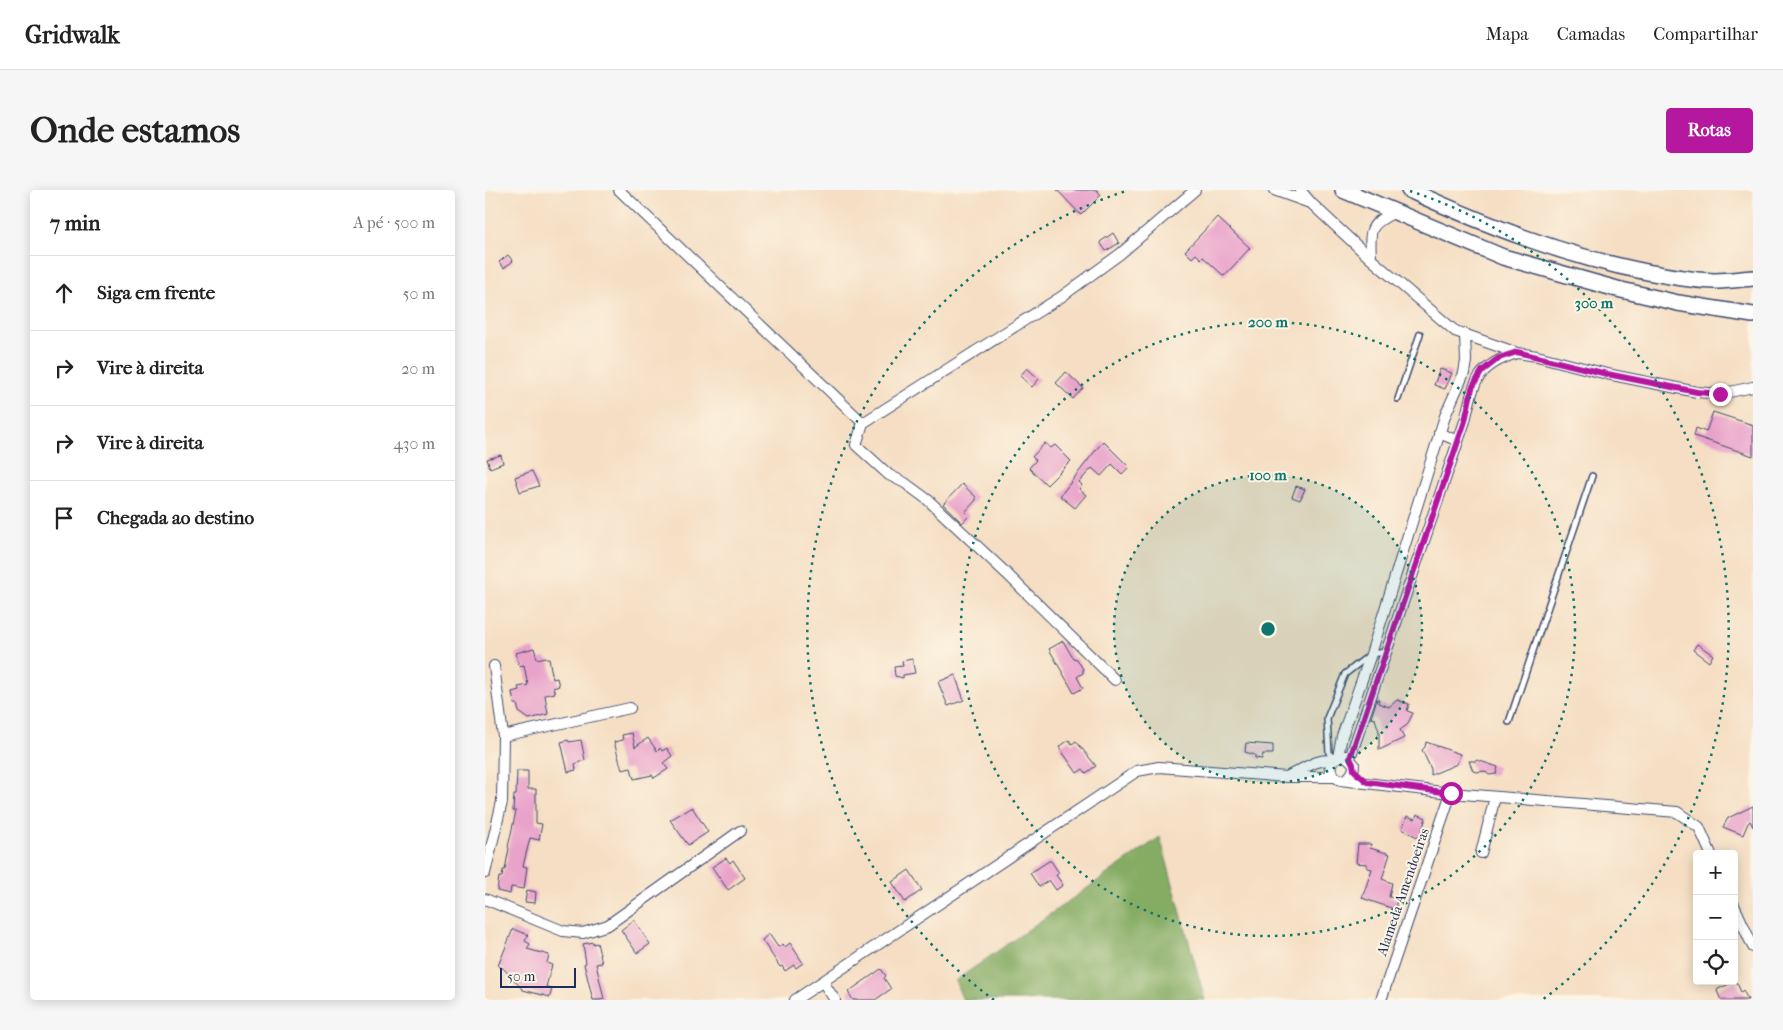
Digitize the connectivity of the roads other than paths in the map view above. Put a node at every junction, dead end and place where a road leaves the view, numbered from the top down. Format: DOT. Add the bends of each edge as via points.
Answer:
graph roads {
  1 [pos="619,190"];
  2 [pos="1195,190"];
  3 [pos="1274,190"];
  4 [pos="1300,190"];
  5 [pos="1343,190"];
  6 [pos="1409,190"];
  7 [pos="1313,204"];
  8 [pos="1395,212"];
  9 [pos="1371,258"];
  10 [pos="1753,278"];
  11 [pos="1751,316"];
  12 [pos="1420,334"];
  13 [pos="1465,334"];
  14 [pos="1517,352"];
  15 [pos="1753,388"];
  16 [pos="1398,399"];
  17 [pos="1453,400"];
  18 [pos="1468,405"];
  19 [pos="863,423"];
  20 [pos="1439,433"];
  21 [pos="1458,440"];
  22 [pos="1592,476"];
  23 [pos="1386,652"];
  24 [pos="1371,654"];
  25 [pos="494,666"];
  26 [pos="1363,674"];
  27 [pos="1377,677"];
  28 [pos="1115,680"];
  29 [pos="630,708"];
  30 [pos="1509,722"];
  31 [pos="1346,725"];
  32 [pos="1359,731"];
  33 [pos="503,736"];
  34 [pos="1350,758"];
  35 [pos="1335,759"];
  36 [pos="1354,770"];
  37 [pos="1287,777"];
  38 [pos="1335,778"];
  39 [pos="1346,779"];
  40 [pos="1367,782"];
  41 [pos="1451,793"];
  42 [pos="1495,796"];
  43 [pos="740,830"];
  44 [pos="1709,850"];
  45 [pos="1481,853"];
  46 [pos="485,873"];
  47 [pos="485,899"];
  48 [pos="1738,914"];
  49 [pos="1753,948"];
  50 [pos="823,982"];
  51 [pos="795,1000"];
  52 [pos="835,1000"];
  53 [pos="1381,1000"];
  1 -- 19 [label="street"];
  2 -- 19 [label="street" via="1120,254 1061,297"];
  3 -- 7 [label="street"];
  4 -- 7 [label="street"];
  5 -- 8 [label="main road"];
  6 -- 10 [label="main road" via="1508,233 1627,268 1682,279"];
  7 -- 9 [label="street"];
  8 -- 9 [label="street" via="1373,225"];
  8 -- 11 [label="main road" via="1503,257 1554,272 1677,303"];
  9 -- 13 [label="street" via="1444,323"];
  12 -- 16 [label="lane"];
  13 -- 14 [label="street"];
  13 -- 17 [label="street" via="1464,373"];
  14 -- 15 [label="street" via="1697,392 1720,394"];
  14 -- 18 [label="street" via="1499,358 1482,371 1472,388"];
  17 -- 18 [label="street"];
  17 -- 20 [label="street"];
  18 -- 21 [label="street"];
  19 -- 28 [label="street" via="856,445 889,475 928,500"];
  20 -- 21 [label="street"];
  20 -- 24 [label="street"];
  21 -- 23 [label="street"];
  22 -- 30 [label="lane"];
  23 -- 24 [label="lane"];
  23 -- 27 [label="street"];
  24 -- 26 [label="street"];
  24 -- 35 [label="lane" via="1345,674 1327,718 1329,753"];
  25 -- 33 [label="street"];
  26 -- 27 [label="lane"];
  26 -- 31 [label="street"];
  27 -- 32 [label="street"];
  29 -- 33 [label="street"];
  31 -- 32 [label="street"];
  31 -- 35 [label="street"];
  32 -- 34 [label="street"];
  33 -- 46 [label="street" via="502,802"];
  34 -- 35 [label="street"];
  34 -- 36 [label="street"];
  35 -- 37 [label="street" via="1318,762"];
  35 -- 38 [label="street" via="1330,769"];
  36 -- 39 [label="street"];
  36 -- 40 [label="street"];
  37 -- 38 [label="street"];
  37 -- 50 [label="street" via="1159,767 1137,771"];
  38 -- 39 [label="street"];
  39 -- 40 [label="street"];
  40 -- 41 [label="street"];
  41 -- 42 [label="street"];
  41 -- 53 [label="street, Alameda Amendoeiras"];
  42 -- 44 [label="street" via="1677,812 1699,827"];
  42 -- 45 [label="street"];
  43 -- 47 [label="street" via="608,925 583,933 563,931"];
  48 -- 49 [label="street"];
  50 -- 51 [label="street"];
  50 -- 52 [label="street"];
}
